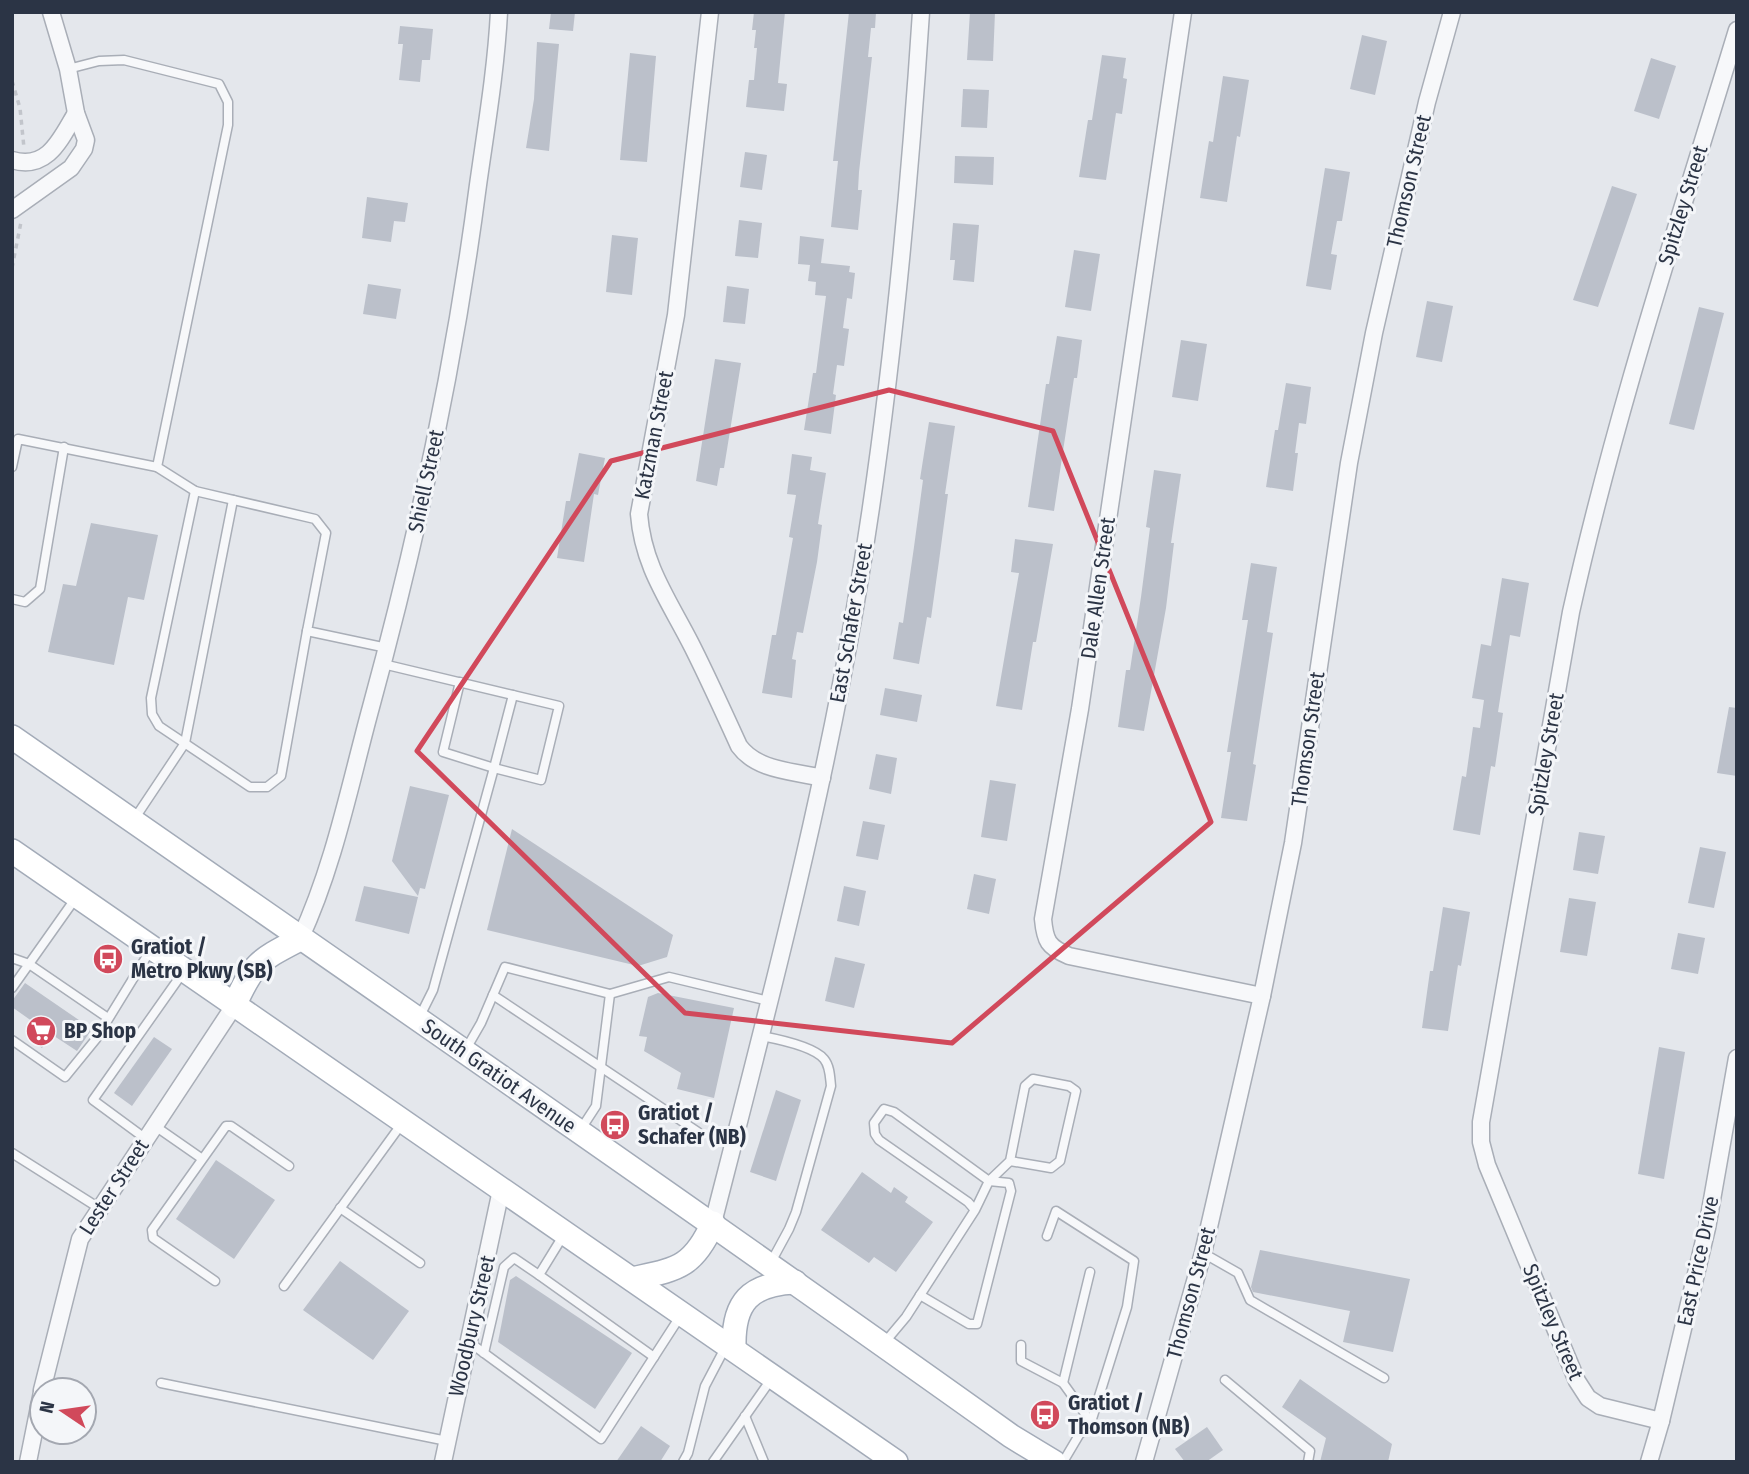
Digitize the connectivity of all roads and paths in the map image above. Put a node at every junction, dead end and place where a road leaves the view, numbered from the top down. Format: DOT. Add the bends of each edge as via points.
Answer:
graph roads {
  1 [pos="51,12"];
  2 [pos="499,12"];
  3 [pos="710,12"];
  4 [pos="921,12"];
  5 [pos="1183,12"];
  6 [pos="1452,12"];
  7 [pos="1737,30"];
  8 [pos="68,69"];
  9 [pos="12,81"];
  10 [pos="76,113"];
  11 [pos="18,157"];
  12 [pos="17,212"];
  13 [pos="12,268"];
  14 [pos="64,447"];
  15 [pos="12,467"];
  16 [pos="157,467"];
  17 [pos="195,491"];
  18 [pos="233,500"];
  19 [pos="12,599"];
  20 [pos="307,631"];
  21 [pos="385,656"];
  22 [pos="460,682"];
  23 [pos="513,695"];
  24 [pos="12,737"];
  25 [pos="185,743"];
  26 [pos="494,768"];
  27 [pos="822,779"];
  28 [pos="133,821"];
  29 [pos="12,852"];
  30 [pos="77,897"];
  31 [pos="300,939"];
  32 [pos="152,949"];
  33 [pos="12,958"];
  34 [pos="29,964"];
  35 [pos="184,971"];
  36 [pos="12,988"];
  37 [pos="610,994"];
  38 [pos="493,995"];
  39 [pos="1262,996"];
  40 [pos="769,1001"];
  41 [pos="234,1006"];
  42 [pos="108,1018"];
  43 [pos="418,1020"];
  44 [pos="761,1036"];
  45 [pos="12,1040"];
  46 [pos="464,1052"];
  47 [pos="1737,1058"];
  48 [pos="601,1067"];
  49 [pos="403,1122"];
  50 [pos="579,1131"];
  51 [pos="698,1132"];
  52 [pos="150,1133"];
  53 [pos="12,1153"];
  54 [pos="201,1158"];
  55 [pos="1010,1161"];
  56 [pos="289,1166"];
  57 [pos="989,1181"];
  58 [pos="501,1190"];
  59 [pos="99,1208"];
  60 [pos="340,1208"];
  61 [pos="975,1210"];
  62 [pos="713,1223"];
  63 [pos="565,1233"];
  64 [pos="1047,1236"];
  65 [pos="1203,1253"];
  66 [pos="487,1261"];
  67 [pos="420,1263"];
  68 [pos="770,1264"];
  69 [pos="504,1267"];
  70 [pos="1090,1272"];
  71 [pos="539,1275"];
  72 [pos="632,1279"];
  73 [pos="215,1281"];
  74 [pos="795,1282"];
  75 [pos="284,1286"];
  76 [pos="920,1295"];
  77 [pos="682,1313"];
  78 [pos="469,1342"];
  79 [pos="730,1345"];
  80 [pos="883,1345"];
  81 [pos="1021,1345"];
  82 [pos="484,1353"];
  83 [pos="654,1357"];
  84 [pos="46,1376"];
  85 [pos="774,1376"];
  86 [pos="1384,1378"];
  87 [pos="1225,1380"];
  88 [pos="161,1383"];
  89 [pos="1063,1383"];
  90 [pos="745,1416"];
  91 [pos="1661,1421"];
  92 [pos="1091,1422"];
  93 [pos="447,1441"];
  94 [pos="443,1462"];
  95 [pos="683,1462"];
  96 [pos="713,1462"];
  97 [pos="764,1462"];
  98 [pos="896,1462"];
  99 [pos="1054,1462"];
  100 [pos="1063,1462"];
  101 [pos="1144,1462"];
  102 [pos="1308,1462"];
  103 [pos="1649,1462"];
  1 -- 8 [label="street"];
  2 -- 21 [label="street, Shiell Street" via="467,273 427,487"];
  3 -- 27 [label="street, Katzman Street" via="676,315 639,514 641,538 653,572 739,746 757,763"];
  4 -- 27 [label="street, East Schafer Street" via="884,424"];
  5 -- 39 [label="street, Dale Allen Street" via="1080,709 1043,919 1053,949 1069,956"];
  6 -- 39 [label="street, Thomson Street" via="1374,333 1349,463 1293,843"];
  7 -- 91 [label="street, Spitzley Street" via="1626,390 1586,546 1482,1122 1487,1165 1577,1381 1600,1406"];
  8 -- 10 [label="street"];
  8 -- 16 [label="lane" via="110,60 140,62 219,84 228,102 228,125"];
  9 -- 11 [label="path" via="20,107"];
  10 -- 11 [label="street" via="47,156 32,162"];
  10 -- 12 [label="street" via="86,139 79,159"];
  12 -- 13 [label="path"];
  14 -- 15 [label="lane" via="18,439"];
  14 -- 16 [label="lane"];
  14 -- 19 [label="lane" via="40,589 25,602"];
  16 -- 17 [label="lane"];
  17 -- 18 [label="lane"];
  17 -- 25 [label="lane" via="151,698 159,726"];
  18 -- 20 [label="lane" via="315,519 326,533"];
  18 -- 25 [label="lane"];
  20 -- 21 [label="lane"];
  20 -- 25 [label="lane" via="281,776 267,787 250,787"];
  21 -- 22 [label="lane"];
  21 -- 31 [label="street, Shiell Street" via="315,907"];
  22 -- 23 [label="lane"];
  22 -- 26 [label="lane" via="443,752"];
  23 -- 26 [label="lane"];
  23 -- 26 [label="lane" via="559,706 541,780"];
  24 -- 28 [label="main road, South Gratiot Avenue"];
  25 -- 28 [label="lane"];
  26 -- 43 [label="lane" via="433,990"];
  27 -- 40 [label="street, East Schafer Street"];
  28 -- 31 [label="main road, South Gratiot Avenue"];
  29 -- 30 [label="main road"];
  30 -- 32 [label="main road"];
  30 -- 34 [label="lane"];
  31 -- 41 [label="main road" via="256,965"];
  31 -- 43 [label="main road, South Gratiot Avenue"];
  32 -- 35 [label="main road"];
  32 -- 42 [label="lane"];
  33 -- 34 [label="lane"];
  34 -- 36 [label="lane"];
  34 -- 42 [label="lane"];
  35 -- 41 [label="main road"];
  35 -- 52 [label="lane" via="93,1100"];
  37 -- 38 [label="lane" via="505,967"];
  37 -- 40 [label="lane" via="669,976"];
  37 -- 48 [label="lane"];
  38 -- 46 [label="lane"];
  38 -- 48 [label="lane"];
  39 -- 65 [label="street, Thomson Street"];
  40 -- 44 [label="street, East Schafer Street"];
  41 -- 49 [label="main road"];
  41 -- 52 [label="street, Lester Street"];
  42 -- 45 [label="lane" via="65,1077"];
  43 -- 46 [label="main road, South Gratiot Avenue"];
  44 -- 62 [label="street, East Schafer Street"];
  44 -- 68 [label="lane" via="823,1057 831,1086 796,1212"];
  46 -- 50 [label="main road, South Gratiot Avenue"];
  47 -- 91 [label="street, East Price Drive" via="1707,1228"];
  48 -- 50 [label="lane" via="596,1106"];
  48 -- 51 [label="lane"];
  49 -- 58 [label="main road"];
  49 -- 60 [label="lane"];
  50 -- 62 [label="main road, South Gratiot Avenue"];
  52 -- 54 [label="lane"];
  52 -- 59 [label="street, Lester Street"];
  53 -- 59 [label="lane"];
  54 -- 56 [label="lane" via="223,1129 231,1126"];
  54 -- 73 [label="lane" via="151,1234"];
  55 -- 55 [label="lane" via="1025,1086 1033,1079 1076,1091 1060,1161 1051,1168"];
  55 -- 57 [label="lane"];
  57 -- 61 [label="lane"];
  57 -- 61 [label="lane" via="894,1112 884,1109 874,1123 879,1140"];
  57 -- 76 [label="lane" via="1009,1183 1011,1191 977,1324 969,1324"];
  58 -- 63 [label="main road"];
  58 -- 66 [label="street, Woodbury Street"];
  59 -- 84 [label="street, Lester Street" via="76,1251"];
  60 -- 67 [label="lane"];
  60 -- 75 [label="lane"];
  61 -- 76 [label="lane"];
  62 -- 68 [label="main road, South Gratiot Avenue"];
  62 -- 72 [label="main road" via="693,1259"];
  63 -- 71 [label="lane"];
  63 -- 72 [label="main road"];
  64 -- 92 [label="lane" via="1056,1211 1134,1261 1127,1307"];
  65 -- 86 [label="lane" via="1238,1273 1250,1300"];
  65 -- 101 [label="street, Thomson Street"];
  66 -- 69 [label="lane"];
  66 -- 78 [label="street, Woodbury Street"];
  68 -- 74 [label="main road, South Gratiot Avenue"];
  69 -- 71 [label="lane" via="514,1258"];
  69 -- 82 [label="lane"];
  70 -- 89 [label="lane"];
  71 -- 83 [label="lane"];
  72 -- 77 [label="main road"];
  74 -- 79 [label="main road" via="775,1283 745,1299 737,1312"];
  74 -- 80 [label="main road, South Gratiot Avenue"];
  76 -- 80 [label="lane"];
  77 -- 79 [label="main road"];
  77 -- 83 [label="lane"];
  78 -- 82 [label="lane"];
  78 -- 93 [label="street, Woodbury Street"];
  79 -- 85 [label="main road"];
  79 -- 95 [label="lane" via="705,1386"];
  80 -- 99 [label="main road, South Gratiot Avenue"];
  81 -- 89 [label="lane" via="1021,1361"];
  82 -- 83 [label="lane" via="601,1439"];
  85 -- 90 [label="lane"];
  85 -- 98 [label="main road"];
  87 -- 102 [label="lane" via="1310,1451"];
  88 -- 93 [label="lane"];
  89 -- 92 [label="lane"];
  90 -- 96 [label="lane"];
  90 -- 97 [label="lane"];
  91 -- 103 [label="street, East Price Drive"];
  92 -- 100 [label="lane"];
  93 -- 94 [label="street, Woodbury Street"];
}
